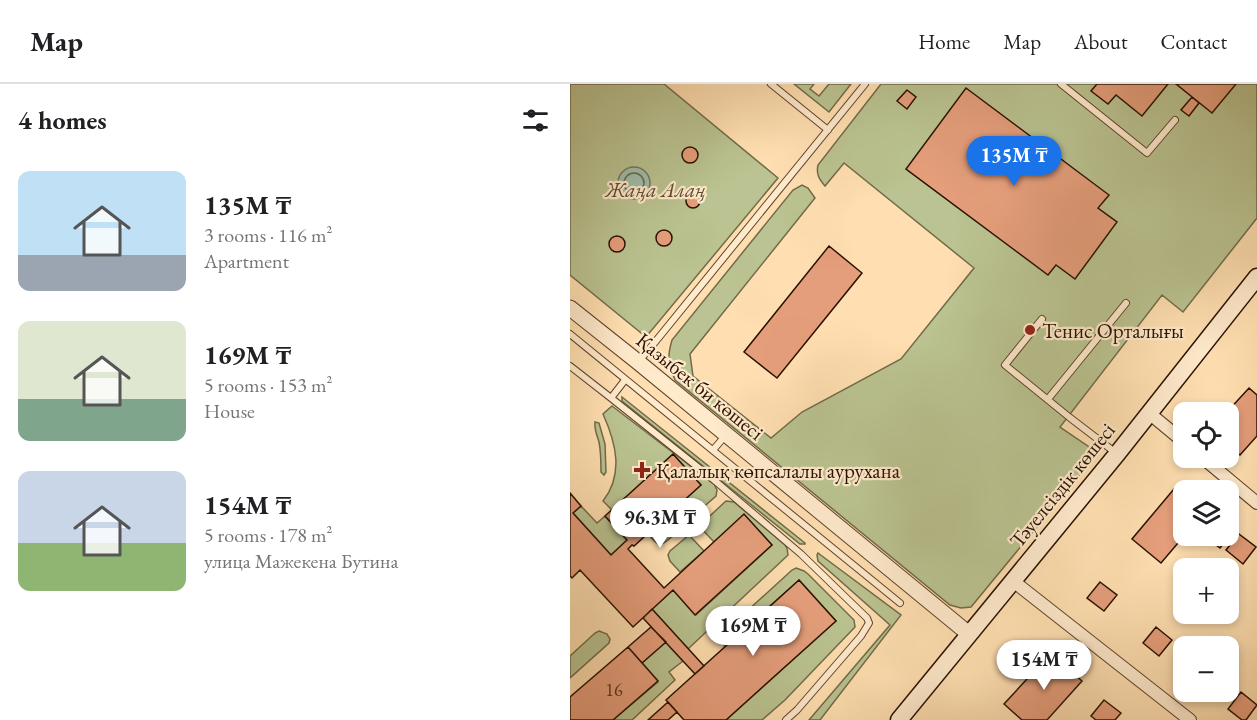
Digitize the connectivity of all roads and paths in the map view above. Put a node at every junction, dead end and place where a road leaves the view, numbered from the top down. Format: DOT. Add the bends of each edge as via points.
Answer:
graph roads {
  1 [pos="771,84"];
  2 [pos="865,84"];
  3 [pos="1061,84"];
  4 [pos="1175,120"];
  5 [pos="828,130"];
  6 [pos="1257,277"];
  7 [pos="1126,303"];
  8 [pos="570,308"];
  9 [pos="1042,319"];
  10 [pos="570,334"];
  11 [pos="638,362"];
  12 [pos="570,366"];
  13 [pos="625,380"];
  14 [pos="611,398"];
  15 [pos="1048,399"];
  16 [pos="1149,413"];
  17 [pos="1173,433"];
  18 [pos="726,434"];
  19 [pos="713,450"];
  20 [pos="1117,454"];
  21 [pos="1215,468"];
  22 [pos="1257,503"];
  23 [pos="1013,581"];
  24 [pos="900,603"];
  25 [pos="969,634"];
  26 [pos="786,720"];
  27 [pos="899,720"];
  28 [pos="1190,720"];
  1 -- 5 [label="lane"];
  2 -- 5 [label="lane"];
  3 -- 4 [label="lane" via="1147,153"];
  5 -- 11 [label="lane"];
  6 -- 16 [label="main road, Тәуелсіздік көшесі"];
  7 -- 15 [label="lane"];
  8 -- 11 [label="street, Қазыбек би көшесі"];
  9 -- 15 [label="lane" via="1005,365"];
  10 -- 13 [label="lane"];
  11 -- 18 [label="street, Қазыбек би көшесі"];
  12 -- 14 [label="lane"];
  13 -- 14 [label="lane"];
  13 -- 19 [label="lane"];
  14 -- 26 [label="lane" via="801,554 867,618 869,623 861,636"];
  15 -- 20 [label="lane"];
  16 -- 17 [label="street"];
  16 -- 20 [label="main road, Тәуелсіздік көшесі"];
  18 -- 19 [label="lane"];
  18 -- 25 [label="street, Қазыбек би көшесі"];
  19 -- 24 [label="lane"];
  20 -- 23 [label="main road, Тәуелсіздік көшесі"];
  21 -- 22 [label="street"];
  23 -- 25 [label="main road, Тәуелсіздік көшесі"];
  23 -- 28 [label="street"];
  25 -- 27 [label="main road, Тәуелсіздік көшесі"];
}
